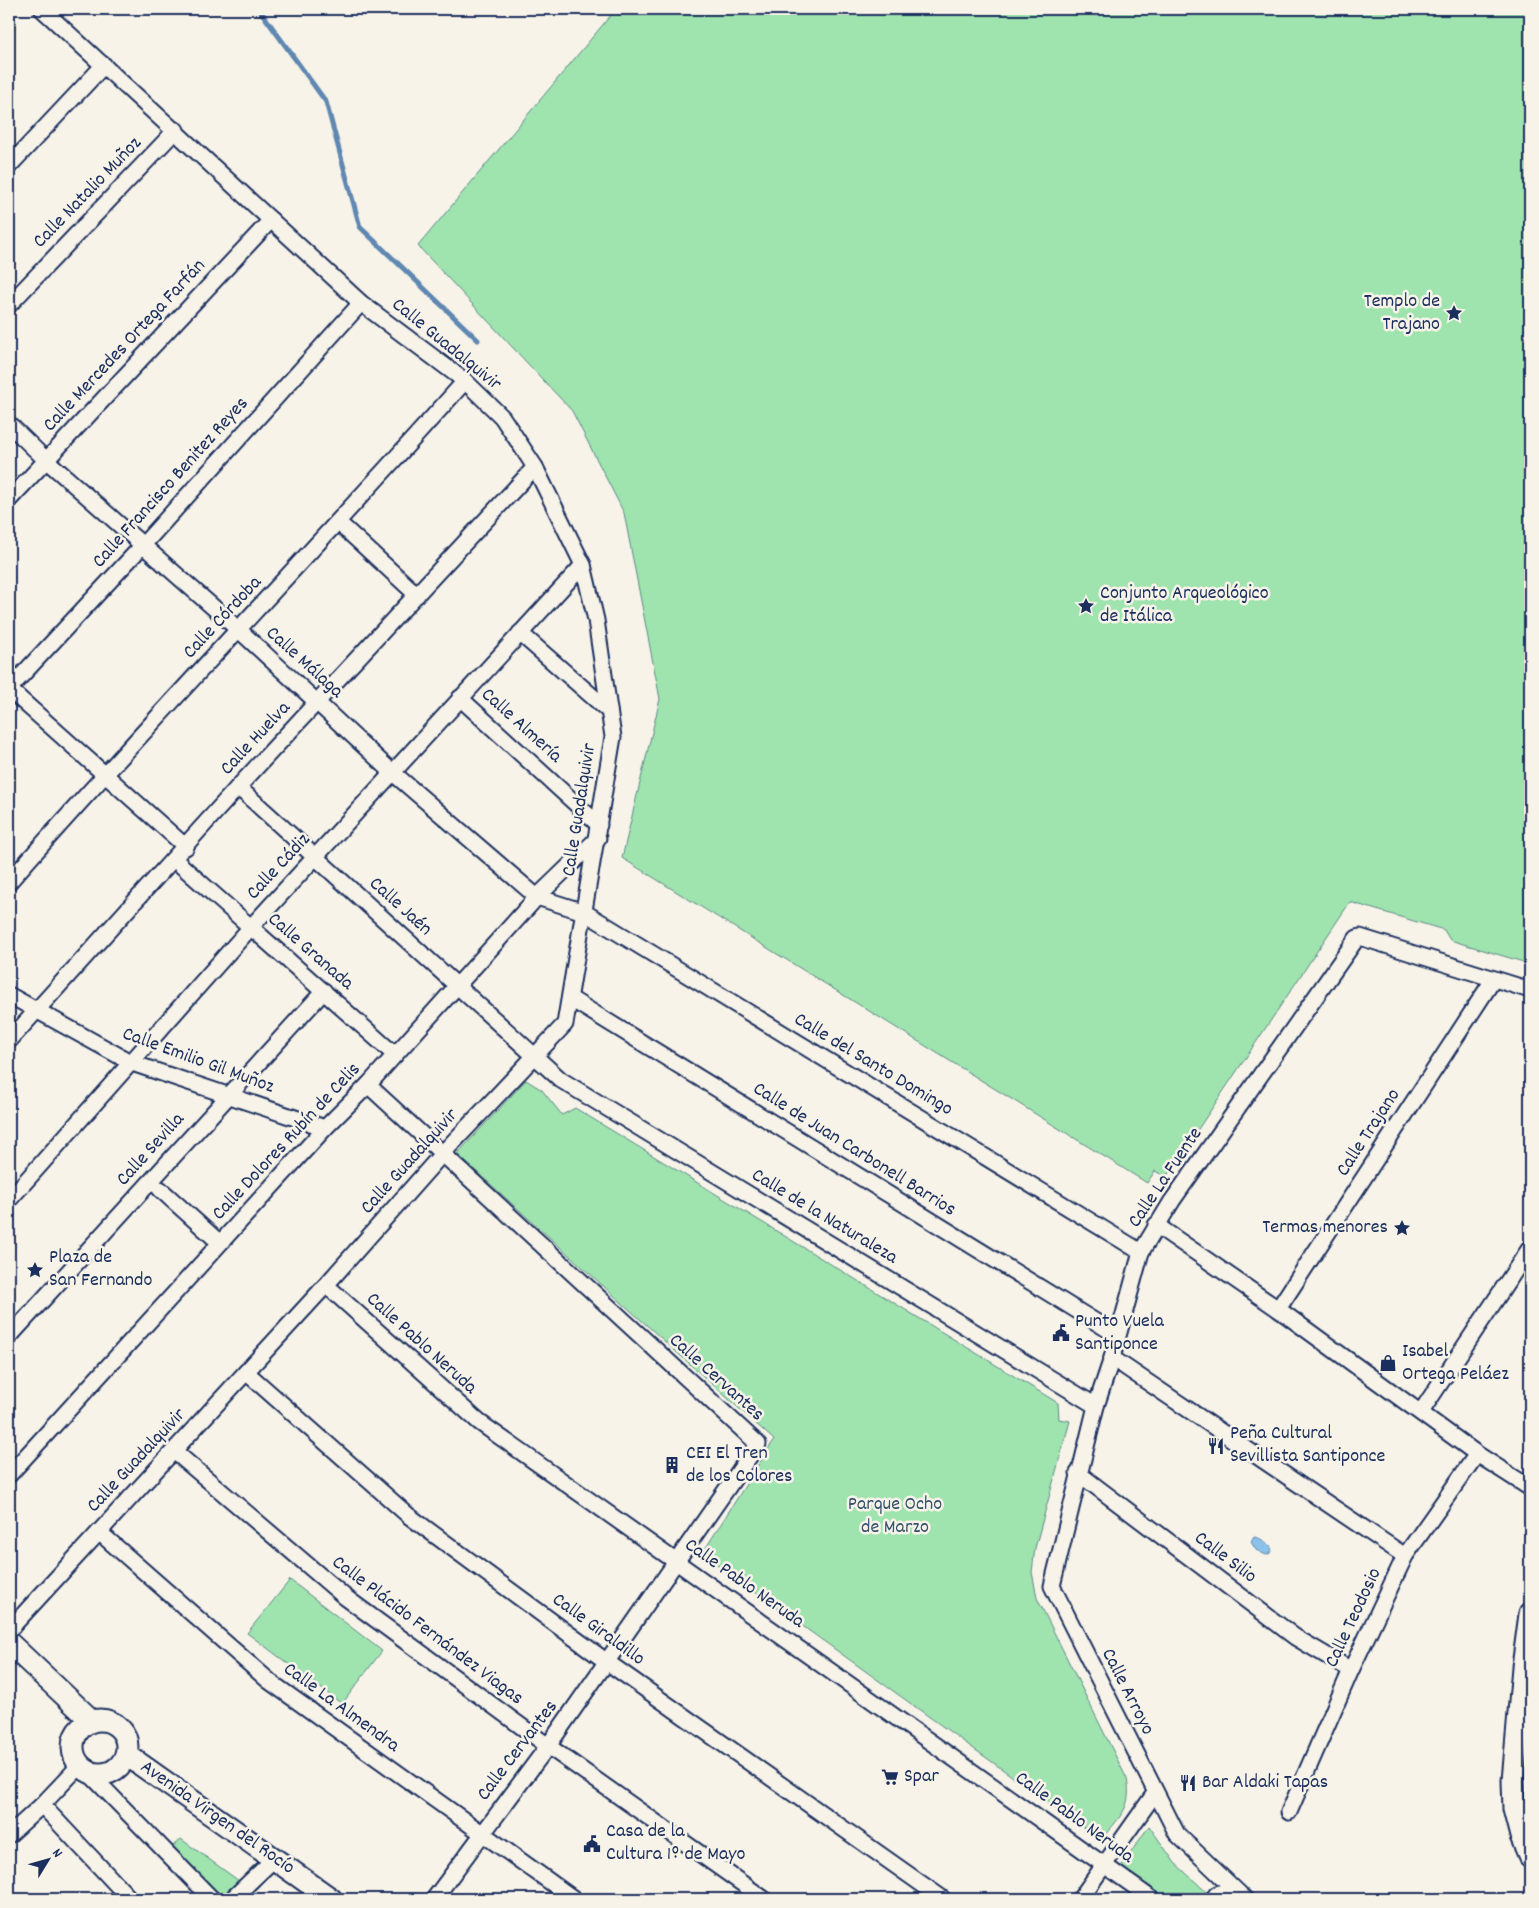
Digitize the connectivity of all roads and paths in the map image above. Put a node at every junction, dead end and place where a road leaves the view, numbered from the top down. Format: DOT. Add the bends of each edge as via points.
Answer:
graph roads {
  1 [pos="42,9"];
  2 [pos="104,64"];
  3 [pos="176,130"];
  4 [pos="9,166"];
  5 [pos="271,220"];
  6 [pos="361,302"];
  7 [pos="9,305"];
  8 [pos="465,381"];
  9 [pos="9,424"];
  10 [pos="46,460"];
  11 [pos="535,467"];
  12 [pos="9,500"];
  13 [pos="339,523"];
  14 [pos="143,545"];
  15 [pos="582,565"];
  16 [pos="417,595"];
  17 [pos="239,630"];
  18 [pos="520,633"];
  19 [pos="9,689"];
  20 [pos="460,698"];
  21 [pos="318,703"];
  22 [pos="609,711"];
  23 [pos="392,772"];
  24 [pos="104,774"];
  25 [pos="238,787"];
  26 [pos="598,832"];
  27 [pos="186,847"];
  28 [pos="316,858"];
  29 [pos="175,860"];
  30 [pos="9,882"];
  31 [pos="536,898"];
  32 [pos="584,912"];
  33 [pos="251,927"];
  34 [pos="1493,980"];
  35 [pos="457,985"];
  36 [pos="1530,990"];
  37 [pos="324,991"];
  38 [pos="9,995"];
  39 [pos="571,999"];
  40 [pos="36,1011"];
  41 [pos="9,1041"];
  42 [pos="396,1055"];
  43 [pos="536,1057"];
  44 [pos="132,1063"];
  45 [pos="368,1085"];
  46 [pos="228,1094"];
  47 [pos="325,1128"];
  48 [pos="442,1154"];
  49 [pos="160,1189"];
  50 [pos="9,1200"];
  51 [pos="1156,1225"];
  52 [pos="220,1243"];
  53 [pos="1530,1248"];
  54 [pos="1141,1252"];
  55 [pos="326,1285"];
  56 [pos="1278,1309"];
  57 [pos="1117,1336"];
  58 [pos="9,1337"];
  59 [pos="1112,1358"];
  60 [pos="246,1372"];
  61 [pos="1096,1406"];
  62 [pos="1421,1412"];
  63 [pos="174,1451"];
  64 [pos="1477,1454"];
  65 [pos="10,1471"];
  66 [pos="1078,1473"];
  67 [pos="1530,1488"];
  68 [pos="99,1532"];
  69 [pos="1405,1556"];
  70 [pos="677,1562"];
  71 [pos="1530,1614"];
  72 [pos="9,1630"];
  73 [pos="9,1643"];
  74 [pos="607,1662"];
  75 [pos="1351,1670"];
  76 [pos="1526,1670"];
  77 [pos="92,1720"];
  78 [pos="548,1746"];
  79 [pos="126,1755"];
  80 [pos="83,1768"];
  81 [pos="1155,1793"];
  82 [pos="42,1805"];
  83 [pos="1289,1812"];
  84 [pos="9,1834"];
  85 [pos="481,1834"];
  86 [pos="1530,1857"];
  87 [pos="274,1858"];
  88 [pos="1104,1864"];
  89 [pos="1231,1888"];
  90 [pos="130,1899"];
  91 [pos="212,1899"];
  92 [pos="232,1899"];
  93 [pos="331,1899"];
  94 [pos="434,1899"];
  95 [pos="574,1899"];
  96 [pos="764,1899"];
  97 [pos="943,1899"];
  98 [pos="1080,1899"];
  99 [pos="1152,1899"];
  100 [pos="1213,1899"];
  101 [pos="1245,1899"];
  1 -- 2 [label="street, Calle Guadalquivir"];
  2 -- 3 [label="street, Calle Guadalquivir"];
  2 -- 4 [label="street"];
  3 -- 5 [label="street, Calle Guadalquivir"];
  3 -- 7 [label="street, Calle Natalio Muñoz"];
  5 -- 6 [label="street, Calle Guadalquivir"];
  5 -- 10 [label="street, Calle Mercedes Ortega Farfán"];
  6 -- 8 [label="street, Calle Guadalquivir"];
  6 -- 14 [label="street, Calle Francisco Benitez Reyes"];
  8 -- 11 [label="street, Calle Guadalquivir" via="502,417"];
  8 -- 13 [label="street, Calle Córdoba"];
  9 -- 10 [label="street, Calle Málaga"];
  10 -- 12 [label="street, Calle Mercedes Ortega Farfán"];
  10 -- 14 [label="street, Calle Málaga"];
  11 -- 15 [label="street, Calle Guadalquivir"];
  11 -- 16 [label="street, Calle Huelva"];
  13 -- 16 [label="street"];
  13 -- 17 [label="street, Calle Córdoba"];
  14 -- 17 [label="street, Calle Málaga"];
  14 -- 19 [label="street, Calle Francisco Benitez Reyes"];
  15 -- 18 [label="street, Calle Cádiz"];
  15 -- 22 [label="street, Calle Guadalquivir" via="596,620"];
  16 -- 21 [label="street, Calle Huelva"];
  17 -- 21 [label="street, Calle Málaga"];
  17 -- 24 [label="street, Calle Córdoba"];
  18 -- 20 [label="street, Calle Cádiz"];
  18 -- 22 [label="street"];
  19 -- 24 [label="street"];
  20 -- 23 [label="street, Calle Cádiz"];
  20 -- 26 [label="street, Calle Almería"];
  21 -- 23 [label="street, Calle Málaga"];
  21 -- 25 [label="street, Calle Huelva"];
  22 -- 26 [label="street, Calle Guadalquivir" via="612,737"];
  23 -- 28 [label="street, Calle Cádiz"];
  23 -- 31 [label="street, Calle Málaga"];
  24 -- 27 [label="street"];
  24 -- 30 [label="street, Calle Córdoba"];
  25 -- 27 [label="street, Calle Huelva"];
  25 -- 28 [label="street, Calle Jaén"];
  26 -- 31 [label="street, Calle Dolores Rubín de Celis"];
  26 -- 32 [label="street, Calle Guadalquivir"];
  27 -- 29 [label="street, Calle Huelva"];
  28 -- 33 [label="street, Calle Cádiz"];
  28 -- 35 [label="street, Calle Jaén"];
  29 -- 33 [label="street, Calle Granada"];
  29 -- 40 [label="street, Calle Huelva"];
  31 -- 32 [label="street, Calle Málaga"];
  31 -- 35 [label="street, Calle Dolores Rubín de Celis"];
  32 -- 39 [label="street, Calle Guadalquivir"];
  32 -- 54 [label="street, Calle del Santo Domingo"];
  33 -- 37 [label="street, Calle Granada"];
  33 -- 44 [label="street, Calle Cádiz"];
  34 -- 36 [label="street"];
  34 -- 51 [label="street, Calle La Fuente" via="1357,938"];
  34 -- 56 [label="street, Calle Trajano"];
  35 -- 42 [label="street, Calle Dolores Rubín de Celis"];
  35 -- 43 [label="street, Calle Jaén"];
  37 -- 42 [label="street, Calle Granada"];
  37 -- 46 [label="street, Calle Sevilla"];
  38 -- 40 [label="street, Calle Emilio Gil Muñoz"];
  39 -- 43 [label="street, Calle Guadalquivir" via="566,1024"];
  39 -- 57 [label="street, Calle de Juan Carbonell Barrios"];
  40 -- 41 [label="street, Calle Huelva"];
  40 -- 44 [label="street, Calle Emilio Gil Muñoz"];
  42 -- 45 [label="street, Calle Dolores Rubín de Celis"];
  43 -- 48 [label="street, Calle Guadalquivir"];
  43 -- 61 [label="street, Calle de la Naturaleza" via="561,1080"];
  44 -- 46 [label="street, Calle Emilio Gil Muñoz"];
  44 -- 50 [label="street, Calle Cádiz"];
  45 -- 47 [label="street, Calle Dolores Rubín de Celis"];
  45 -- 48 [label="street, Calle Cervantes"];
  46 -- 47 [label="street, Calle Emilio Gil Muñoz"];
  46 -- 58 [label="street, Calle Sevilla"];
  47 -- 52 [label="street, Calle Dolores Rubín de Celis"];
  48 -- 55 [label="street, Calle Guadalquivir"];
  48 -- 70 [label="street, Calle Cervantes" via="758,1444"];
  49 -- 52 [label="street"];
  51 -- 54 [label="street, Calle La Fuente"];
  51 -- 56 [label="street"];
  52 -- 65 [label="street, Calle Dolores Rubín de Celis"];
  53 -- 62 [label="street"];
  54 -- 57 [label="street, Calle La Fuente"];
  55 -- 60 [label="street, Calle Guadalquivir"];
  55 -- 70 [label="street, Calle Pablo Neruda" via="479,1422"];
  56 -- 62 [label="street"];
  57 -- 59 [label="street, Calle La Fuente"];
  59 -- 61 [label="street, Calle La Fuente"];
  59 -- 69 [label="street"];
  60 -- 63 [label="street, Calle Guadalquivir"];
  60 -- 74 [label="street, Calle Giraldillo" via="409,1516"];
  61 -- 66 [label="street, Calle La Fuente"];
  62 -- 64 [label="street"];
  63 -- 68 [label="street, Calle Guadalquivir"];
  63 -- 78 [label="street, Calle Plácido Fernández Viagas" via="345,1597"];
  64 -- 67 [label="street"];
  64 -- 69 [label="street, Calle Teodosio"];
  66 -- 75 [label="street, Calle Silio" via="1295,1637"];
  66 -- 81 [label="street, Calle Arroyo" via="1052,1586"];
  68 -- 72 [label="street, Calle Guadalquivir"];
  68 -- 85 [label="street, Calle La Almendra" via="269,1681"];
  69 -- 75 [label="street, Calle Teodosio"];
  70 -- 74 [label="street, Calle Cervantes"];
  70 -- 88 [label="street, Calle Pablo Neruda"];
  71 -- 76 [label="street"];
  73 -- 77 [label="street"];
  74 -- 78 [label="street, Calle Cervantes"];
  74 -- 97 [label="street, Calle Giraldillo"];
  75 -- 83 [label="street, Calle Teodosio"];
  76 -- 86 [label="street" via="1513,1781 1514,1809"];
  77 -- 79 [label="street" via="109,1720 116,1724 126,1738"];
  77 -- 80 [label="street" via="78,1730 74,1738 75,1757"];
  78 -- 85 [label="street, Calle Cervantes"];
  78 -- 96 [label="street, Calle Plácido Fernández Viagas"];
  79 -- 80 [label="street" via="122,1763 106,1774"];
  79 -- 87 [label="street, Avenida Virgen del Rocío"];
  80 -- 82 [label="street"];
  80 -- 91 [label="street"];
  81 -- 88 [label="street"];
  81 -- 89 [label="street, Calle Arroyo" via="1178,1834"];
  82 -- 84 [label="street"];
  82 -- 90 [label="street"];
  85 -- 94 [label="street, Calle Cervantes"];
  85 -- 95 [label="street, Calle La Almendra"];
  87 -- 92 [label="street"];
  87 -- 93 [label="street, Avenida Virgen del Rocío"];
  88 -- 98 [label="street"];
  88 -- 99 [label="street, Calle Pablo Neruda"];
  89 -- 100 [label="street"];
  89 -- 101 [label="street, Calle Arroyo"];
}
